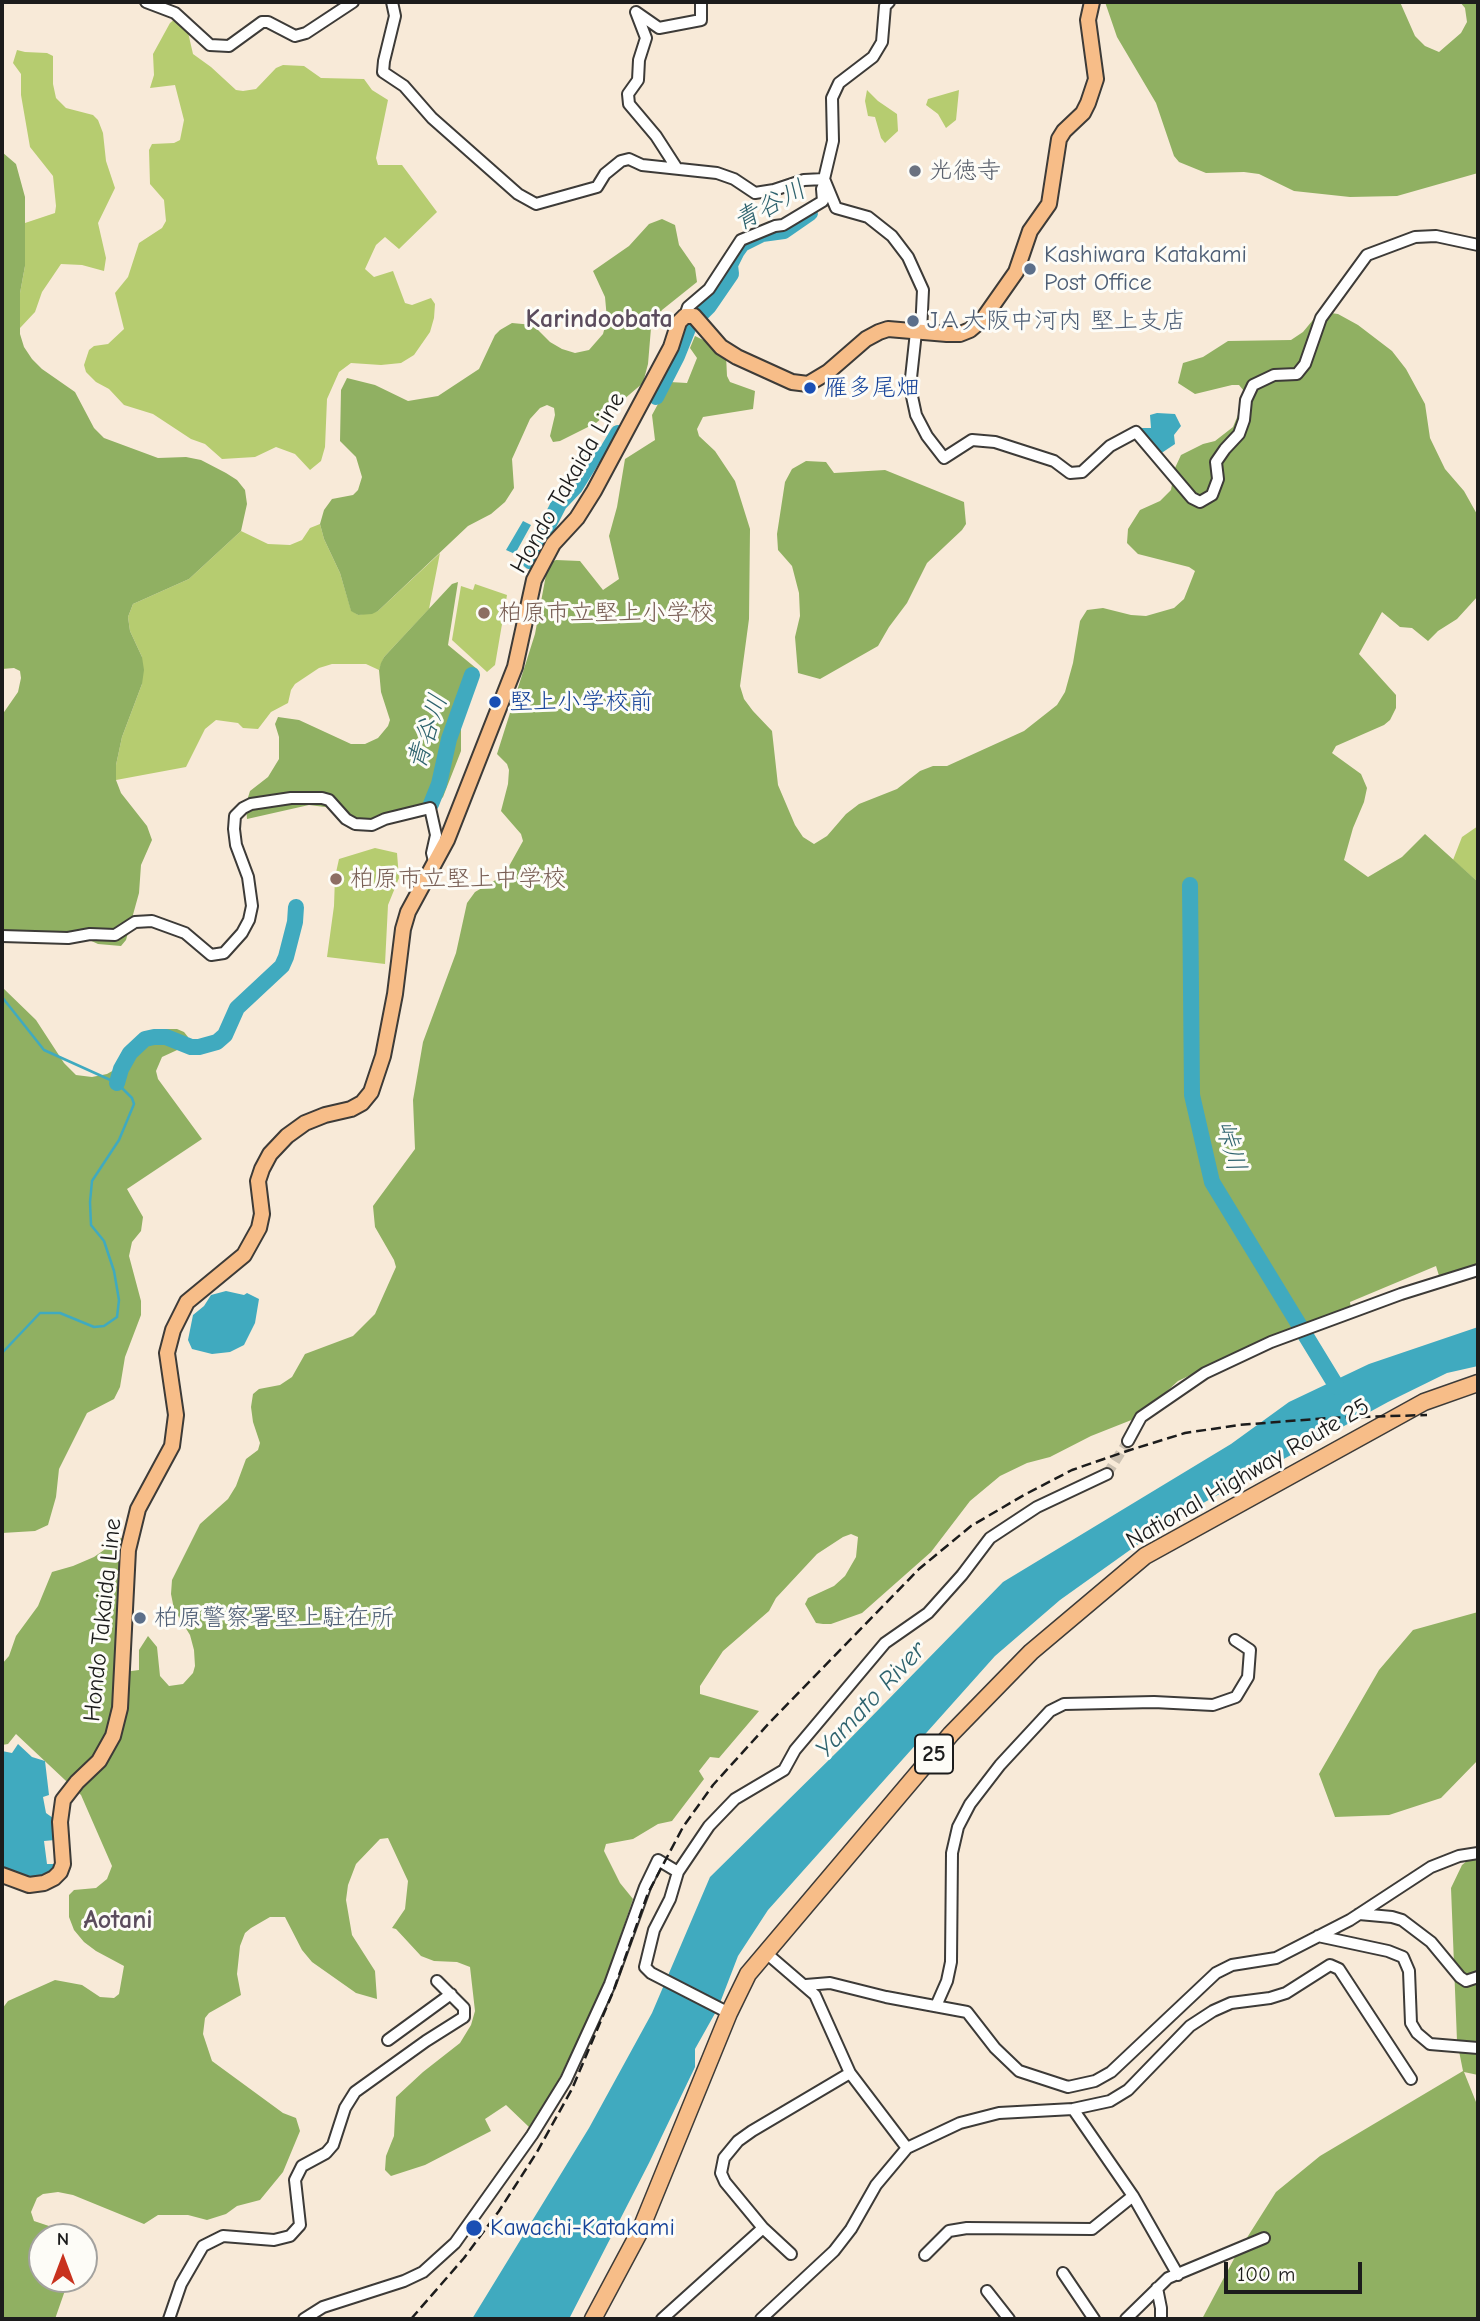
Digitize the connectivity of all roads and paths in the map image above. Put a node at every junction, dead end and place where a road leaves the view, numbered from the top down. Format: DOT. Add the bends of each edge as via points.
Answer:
graph roads {
  1 [pos="146,2"];
  2 [pos="353,2"];
  3 [pos="392,2"];
  4 [pos="701,2"];
  5 [pos="889,2"];
  6 [pos="1090,4"];
  7 [pos="676,167"];
  8 [pos="825,180"];
  9 [pos="1478,245"];
  10 [pos="693,318"];
  11 [pos="918,332"];
  12 [pos="435,865"];
  13 [pos="2,936"];
  14 [pos="1478,1270"];
  15 [pos="1478,1382"];
  16 [pos="1128,1441"];
  17 [pos="1107,1474"];
  18 [pos="1235,1640"];
  19 [pos="1478,1853"];
  20 [pos="678,1872"];
  21 [pos="2,1875"];
  22 [pos="1359,1914"];
  23 [pos="1318,1936"];
  24 [pos="765,1952"];
  25 [pos="1478,1977"];
  26 [pos="437,1980"];
  27 [pos="806,1985"];
  28 [pos="451,1994"];
  29 [pos="936,2006"];
  30 [pos="722,2010"];
  31 [pos="388,2040"];
  32 [pos="1478,2048"];
  33 [pos="850,2073"];
  34 [pos="1411,2079"];
  35 [pos="1073,2109"];
  36 [pos="907,2148"];
  37 [pos="1133,2196"];
  38 [pos="763,2228"];
  39 [pos="1264,2238"];
  40 [pos="791,2254"];
  41 [pos="925,2255"];
  42 [pos="1063,2273"];
  43 [pos="1178,2275"];
  44 [pos="1157,2288"];
  45 [pos="987,2291"];
  46 [pos="169,2319"];
  47 [pos="304,2319"];
  48 [pos="593,2319"];
  49 [pos="662,2319"];
  50 [pos="761,2319"];
  51 [pos="1009,2319"];
  52 [pos="1094,2319"];
  53 [pos="1126,2319"];
  54 [pos="1161,2319"];
  1 -- 2 [label="street" via="175,13 210,45 229,46 262,22 295,36 306,33"];
  3 -- 7 [label="street" via="395,16 383,72 404,86 432,118 518,194 536,204 597,187 605,174 629,159 642,165"];
  4 -- 7 [label="street" via="701,20 659,28 636,12 646,38 629,104"];
  5 -- 8 [label="street" via="882,42 873,57 839,83 832,98 833,141"];
  6 -- 11 [label="main road" via="1088,29 1096,79 1083,113 1059,139 1049,204 1030,231 1016,272 970,330 960,334"];
  7 -- 8 [label="street" via="718,173 755,193 804,180"];
  8 -- 10 [label="street" via="823,201 783,225 741,240 709,289 688,307"];
  8 -- 11 [label="street" via="836,208 868,218 892,236 908,257 923,290"];
  9 -- 11 [label="street" via="1436,236 1415,237 1367,255 1321,318 1306,364 1297,374 1266,377 1253,385 1239,434 1216,462 1218,479 1212,495 1200,502 1136,432 1110,446 1082,472 1070,473 1054,461 995,442 972,440 944,458 916,415 910,387"];
  10 -- 11 [label="main road" via="737,357 800,384 817,380 879,332"];
  10 -- 12 [label="main road, Hondo Takaida Line" via="679,322 671,347 594,491 553,544 534,580 515,667"];
  12 -- 13 [label="street" via="436,835 430,808 372,825 346,819 329,800 291,798 251,804 235,816 234,828 252,906 242,933 224,953 211,955 185,933 152,921 135,922 115,935"];
  12 -- 21 [label="main road, Hondo Takaida Line" via="406,921 383,1056 371,1092 351,1109 305,1123 271,1154 258,1181 259,1228 244,1255 187,1302 173,1331 167,1353 176,1415 172,1446 138,1509 128,1550 120,1708 113,1736 99,1761 63,1800 60,1872 44,1883 29,1885"];
  14 -- 16 [label="street" via="1271,1342 1205,1373 1142,1417"];
  15 -- 24 [label="highway, National Highway Route 25 / 25" via="1412,1408 1144,1556 1031,1652 951,1734"];
  17 -- 20 [label="street" via="1037,1507 990,1538 928,1613 885,1643 794,1750 784,1770 735,1799 709,1826"];
  18 -- 29 [label="street" via="1250,1650 1248,1676 1236,1697 1213,1705 1064,1704 1050,1711 1000,1765 958,1827 952,1853 951,1962"];
  19 -- 22 [label="street" via="1430,1867"];
  20 -- 30 [label="street" via="654,1930 645,1967"];
  20 -- 47 [label="street" via="657,1860 610,1984 566,2080 455,2243 423,2272 323,2307"];
  22 -- 23 [label="street"];
  22 -- 25 [label="street" via="1402,1920 1430,1942 1466,1982"];
  23 -- 29 [label="street" via="1276,1958 1232,1965 1216,1973 1111,2072 1068,2087 1019,2071 967,2012"];
  23 -- 32 [label="street" via="1403,1957 1409,1971 1411,2023 1417,2033 1430,2043"];
  24 -- 27 [label="street"];
  24 -- 30 [label="highway, National Highway Route 25 / 25"];
  26 -- 28 [label="street"];
  27 -- 29 [label="street" via="830,1983"];
  27 -- 33 [label="street" via="815,1995"];
  28 -- 31 [label="street"];
  28 -- 46 [label="street" via="464,2008 464,2017 355,2092 333,2145 302,2166 295,2180 300,2225 290,2236 274,2240 223,2236 203,2246 181,2284"];
  30 -- 48 [label="highway, National Highway Route 25 / 25" via="645,2219"];
  33 -- 36 [label="street"];
  33 -- 38 [label="street" via="738,2140 724,2158 721,2174 725,2182"];
  34 -- 35 [label="street" via="1339,1969 1329,1965 1286,1993 1213,2011 1190,2026 1128,2090 1110,2101"];
  35 -- 36 [label="street" via="999,2113 960,2123"];
  35 -- 37 [label="street"];
  36 -- 50 [label="street" via="876,2185 834,2251"];
  37 -- 41 [label="street" via="1092,2229 967,2228 949,2231"];
  37 -- 43 [label="street"];
  38 -- 40 [label="street"];
  38 -- 49 [label="street"];
  39 -- 43 [label="street"];
  42 -- 52 [label="street"];
  43 -- 44 [label="street"];
  44 -- 53 [label="street"];
  44 -- 54 [label="street"];
  45 -- 51 [label="street"];
}
